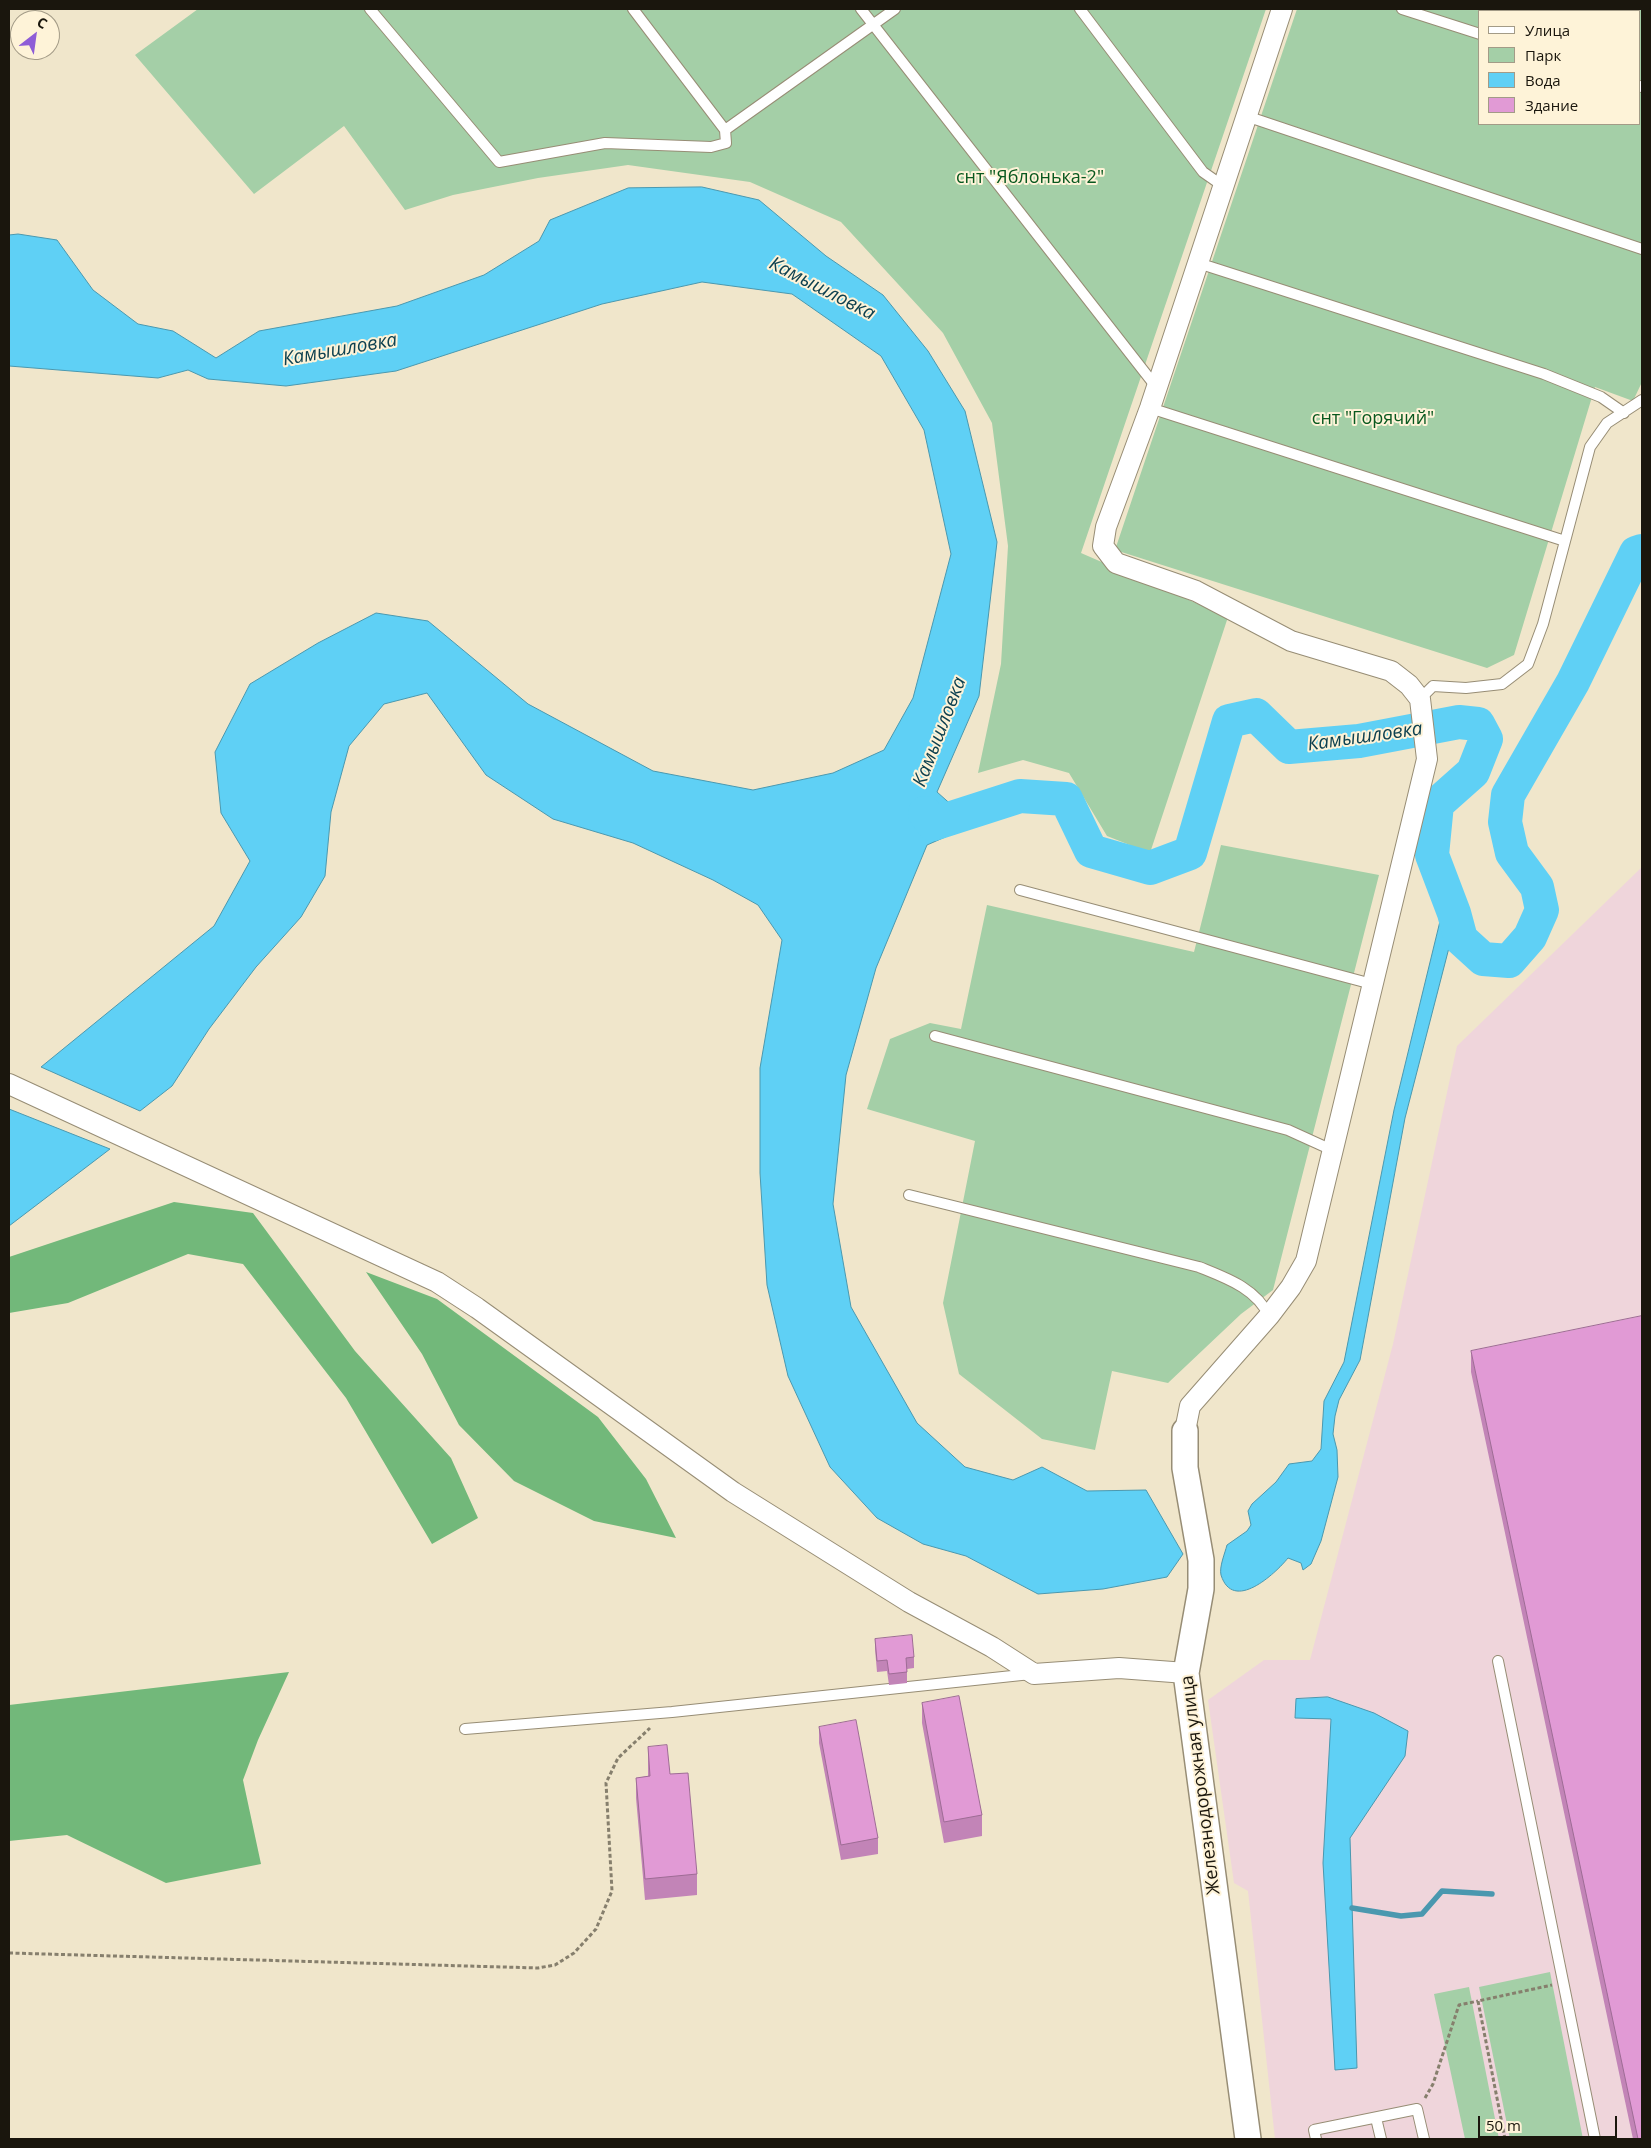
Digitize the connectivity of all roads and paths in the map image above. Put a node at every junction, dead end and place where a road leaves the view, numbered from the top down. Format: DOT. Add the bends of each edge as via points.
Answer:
graph roads {
  1 [pos="370,9"];
  2 [pos="633,9"];
  3 [pos="862,9"];
  4 [pos="895,9"];
  5 [pos="1080,9"];
  6 [pos="1282,9"];
  7 [pos="1402,9"];
  8 [pos="873,24"];
  9 [pos="1478,33"];
  10 [pos="1246,116"];
  11 [pos="725,130"];
  12 [pos="1223,186"];
  13 [pos="1642,249"];
  14 [pos="1198,263"];
  15 [pos="1157,388"];
  16 [pos="1642,400"];
  17 [pos="1150,408"];
  18 [pos="1624,413"];
  19 [pos="1565,541"];
  20 [pos="1420,699"];
  21 [pos="1020,890"];
  22 [pos="1372,984"];
  23 [pos="935,1036"];
  24 [pos="9,1084"];
  25 [pos="1332,1150"];
  26 [pos="908,1195"];
  27 [pos="1269,1316"];
  28 [pos="1185,1431"];
  29 [pos="1498,1661"];
  30 [pos="1186,1673"];
  31 [pos="1034,1674"];
  32 [pos="672,1712"];
  33 [pos="465,1729"];
  34 [pos="9,1953"];
  35 [pos="1564,1983"];
  36 [pos="1478,2000"];
  37 [pos="1417,2109"];
  38 [pos="1376,2118"];
  39 [pos="1248,2139"];
  40 [pos="1316,2139"];
  41 [pos="1381,2139"];
  42 [pos="1424,2139"];
  43 [pos="1506,2139"];
  44 [pos="1595,2139"];
  1 -- 11 [label="lane" via="500,162 605,143 711,147 726,143"];
  2 -- 11 [label="lane"];
  3 -- 8 [label="lane"];
  4 -- 8 [label="lane"];
  5 -- 12 [label="lane" via="1204,172"];
  6 -- 10 [label="street"];
  7 -- 9 [label="lane"];
  8 -- 11 [label="lane"];
  8 -- 15 [label="lane"];
  10 -- 12 [label="street"];
  10 -- 13 [label="lane"];
  12 -- 14 [label="street"];
  14 -- 15 [label="street"];
  14 -- 18 [label="lane" via="1544,374 1601,397"];
  15 -- 17 [label="street"];
  16 -- 18 [label="lane"];
  17 -- 19 [label="lane"];
  17 -- 20 [label="street" via="1106,526 1102,546 1116,563 1196,591 1291,640 1391,671"];
  18 -- 19 [label="lane" via="1608,423 1590,447"];
  19 -- 20 [label="lane" via="1543,624 1528,664 1502,684 1466,688 1433,686"];
  20 -- 22 [label="street" via="1427,759"];
  21 -- 22 [label="lane"];
  22 -- 25 [label="street"];
  23 -- 25 [label="lane" via="1288,1130"];
  24 -- 31 [label="street" via="437,1282 733,1492 909,1602 992,1646"];
  25 -- 27 [label="street" via="1306,1261"];
  26 -- 27 [label="lane" via="1199,1267 1238,1284 1263,1303"];
  27 -- 28 [label="street" via="1190,1406"];
  28 -- 30 [label="street, Железнодорожная улица" via="1185,1468 1201,1560 1201,1589"];
  29 -- 35 [label="lane"];
  30 -- 31 [label="street" via="1119,1668"];
  30 -- 39 [label="street, Железнодорожная улица"];
  31 -- 32 [label="lane"];
  32 -- 33 [label="lane"];
  32 -- 34 [label="path" via="618,1758 606,1783 612,1891 596,1929 574,1953 554,1964 538,1968"];
  35 -- 36 [label="path"];
  35 -- 44 [label="lane"];
  36 -- 37 [label="path" via="1459,2005 1434,2084"];
  36 -- 43 [label="path"];
  37 -- 38 [label="lane"];
  37 -- 42 [label="lane"];
  38 -- 40 [label="lane" via="1314,2130"];
  38 -- 41 [label="lane"];
}
